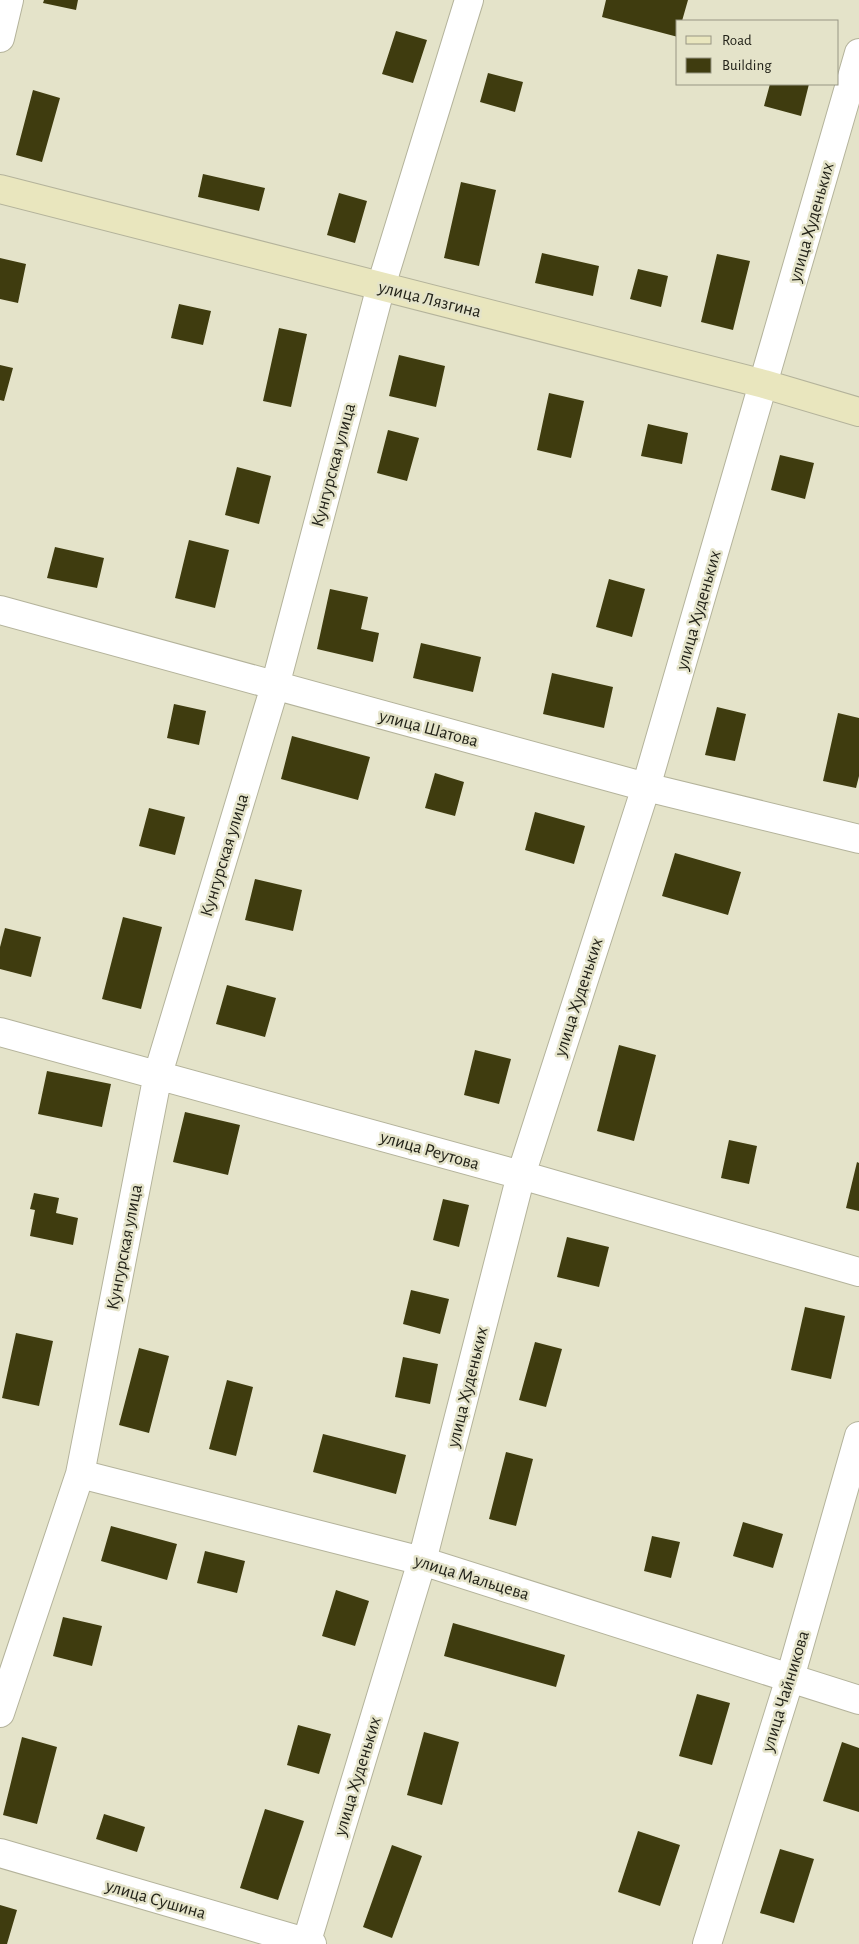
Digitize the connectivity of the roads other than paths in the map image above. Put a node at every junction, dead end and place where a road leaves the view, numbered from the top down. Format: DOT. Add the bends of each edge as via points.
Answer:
graph roads {
  1 [pos="9,0"];
  2 [pos="469,0"];
  3 [pos="0,38"];
  4 [pos="859,53"];
  5 [pos="0,189"];
  6 [pos="381,286"];
  7 [pos="764,384"];
  8 [pos="859,412"];
  9 [pos="0,610"];
  10 [pos="275,686"];
  11 [pos="646,787"];
  12 [pos="859,839"];
  13 [pos="0,1032"];
  14 [pos="158,1074"];
  15 [pos="521,1176"];
  16 [pos="859,1272"];
  17 [pos="859,1436"];
  18 [pos="80,1474"];
  19 [pos="422,1561"];
  20 [pos="790,1678"];
  21 [pos="859,1700"];
  22 [pos="0,1714"];
  23 [pos="0,1853"];
  24 [pos="308,1944"];
  25 [pos="707,1944"];
  1 -- 3 [label="street"];
  2 -- 6 [label="street, Кунгурская улица"];
  4 -- 7 [label="street, улица Худеньких"];
  5 -- 6 [label="main road, улица Лязгина"];
  6 -- 7 [label="main road, улица Лязгина"];
  6 -- 10 [label="street, Кунгурская улица"];
  7 -- 8 [label="main road, улица Лязгина"];
  7 -- 11 [label="street, улица Худеньких"];
  9 -- 10 [label="street, улица Шатова"];
  10 -- 11 [label="street, улица Шатова"];
  10 -- 14 [label="street, Кунгурская улица"];
  11 -- 12 [label="street, улица Шатова"];
  11 -- 15 [label="street, улица Худеньких"];
  13 -- 14 [label="street, улица Реутова"];
  14 -- 15 [label="street, улица Реутова"];
  14 -- 18 [label="street, Кунгурская улица"];
  15 -- 16 [label="street, улица Реутова"];
  15 -- 19 [label="street, улица Худеньких"];
  17 -- 20 [label="street, улица Чайникова"];
  18 -- 19 [label="street, улица Мальцева"];
  18 -- 22 [label="street, Кунгурская улица"];
  19 -- 20 [label="street, улица Мальцева"];
  19 -- 24 [label="street, улица Худеньких"];
  20 -- 21 [label="street, улица Мальцева"];
  20 -- 25 [label="street, улица Чайникова"];
  23 -- 24 [label="street, улица Сушина"];
}
